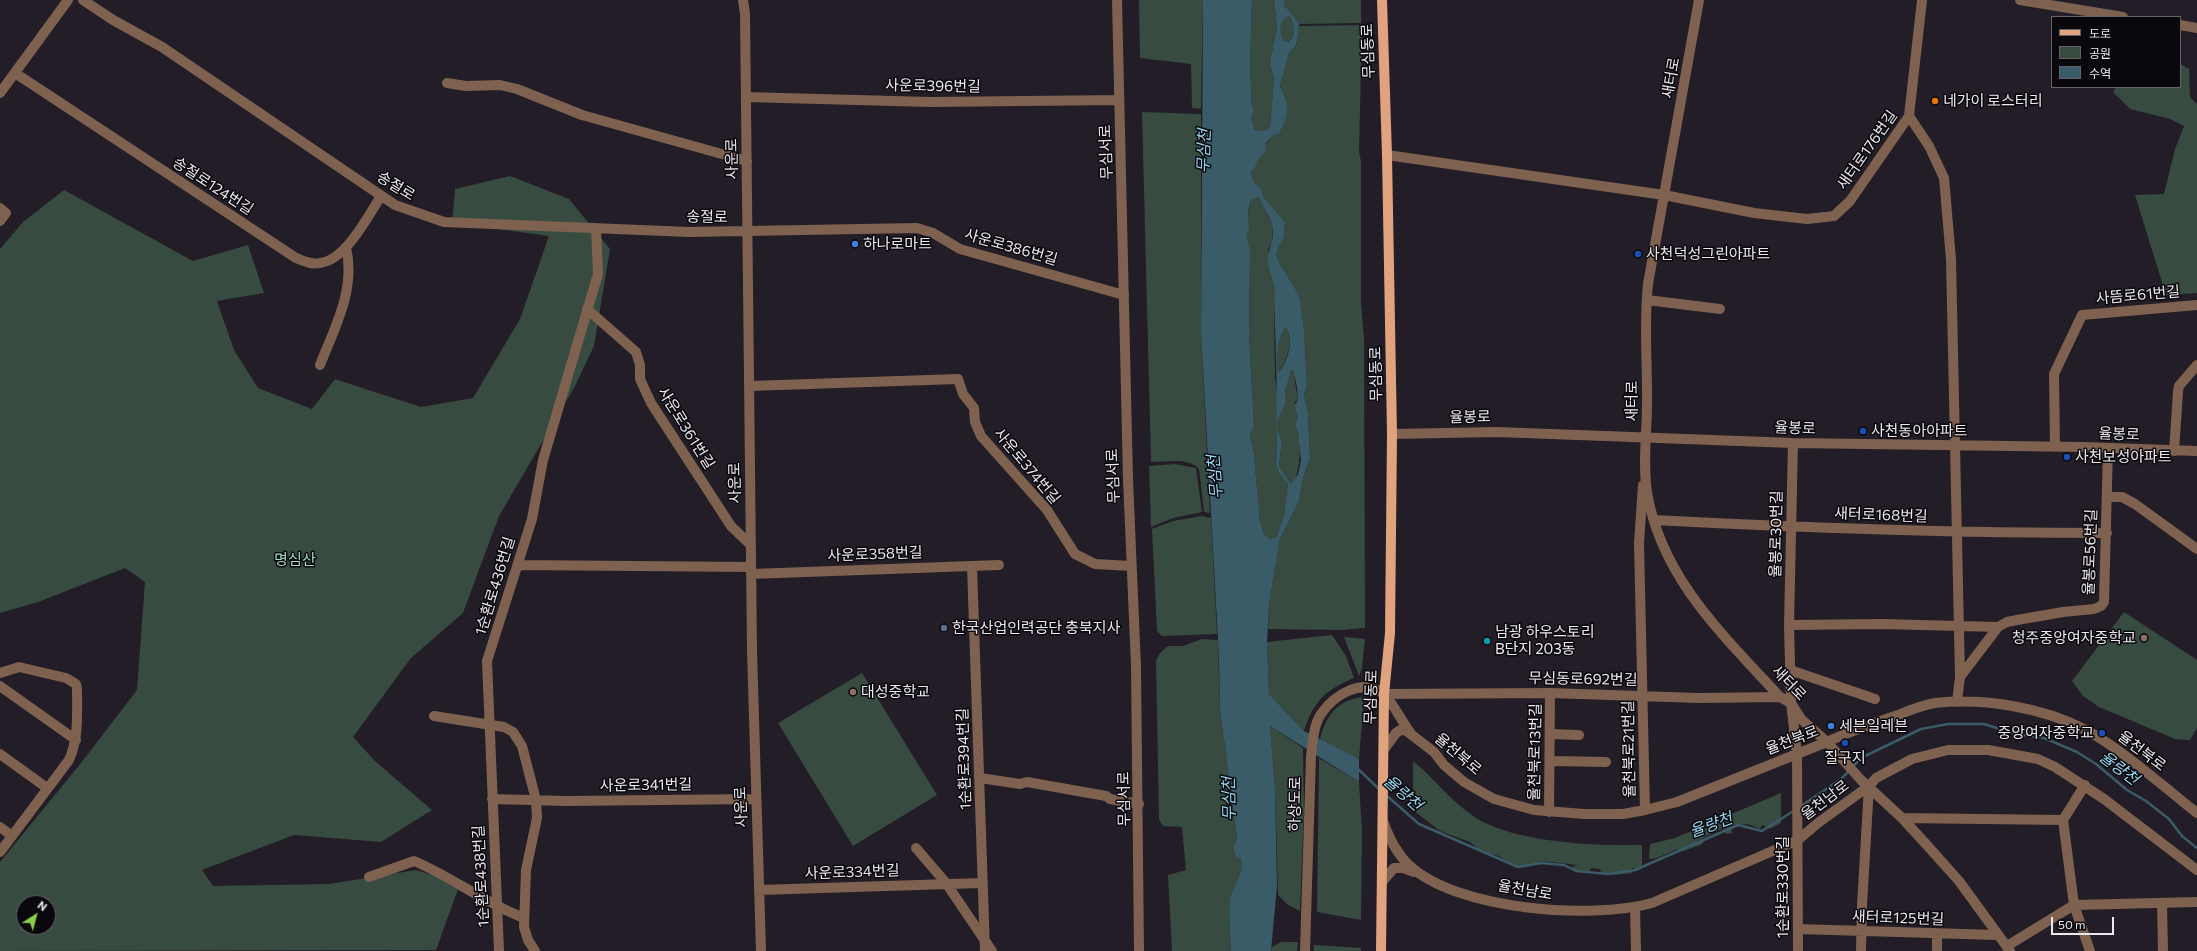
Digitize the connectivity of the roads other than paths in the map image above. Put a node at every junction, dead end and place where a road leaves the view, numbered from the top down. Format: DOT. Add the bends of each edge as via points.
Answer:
graph roads {
  1 [pos="68,0"];
  2 [pos="83,0"];
  3 [pos="743,0"];
  4 [pos="1117,0"];
  5 [pos="1382,0"];
  6 [pos="1699,0"];
  7 [pos="1922,0"];
  8 [pos="2020,0"];
  9 [pos="2117,16"];
  10 [pos="2181,25"];
  11 [pos="2197,28"];
  12 [pos="15,73"];
  13 [pos="447,83"];
  14 [pos="0,93"];
  15 [pos="746,97"];
  16 [pos="1119,100"];
  17 [pos="1909,116"];
  18 [pos="1387,155"];
  19 [pos="747,161"];
  20 [pos="1664,195"];
  21 [pos="381,196"];
  22 [pos="0,208"];
  23 [pos="0,221"];
  24 [pos="596,228"];
  25 [pos="748,233"];
  26 [pos="346,247"];
  27 [pos="1124,295"];
  28 [pos="1647,300"];
  29 [pos="2197,305"];
  30 [pos="587,309"];
  31 [pos="1720,309"];
  32 [pos="320,365"];
  33 [pos="2197,365"];
  34 [pos="750,386"];
  35 [pos="1392,434"];
  36 [pos="1646,438"];
  37 [pos="1793,444"];
  38 [pos="1956,447"];
  39 [pos="2055,447"];
  40 [pos="2108,448"];
  41 [pos="2174,451"];
  42 [pos="2197,451"];
  43 [pos="1646,453"];
  44 [pos="2107,497"];
  45 [pos="1654,520"];
  46 [pos="1792,528"];
  47 [pos="1957,533"];
  48 [pos="2107,533"];
  49 [pos="1639,542"];
  50 [pos="1660,542"];
  51 [pos="751,545"];
  52 [pos="2197,549"];
  53 [pos="518,565"];
  54 [pos="999,565"];
  55 [pos="972,566"];
  56 [pos="1131,566"];
  57 [pos="751,570"];
  58 [pos="1789,625"];
  59 [pos="1959,626"];
  60 [pos="1998,627"];
  61 [pos="1790,670"];
  62 [pos="0,673"];
  63 [pos="1960,677"];
  64 [pos="0,686"];
  65 [pos="1550,693"];
  66 [pos="1384,694"];
  67 [pos="1643,695"];
  68 [pos="1780,697"];
  69 [pos="1875,699"];
  70 [pos="1957,702"];
  71 [pos="1791,703"];
  72 [pos="434,716"];
  73 [pos="490,724"];
  74 [pos="1551,734"];
  75 [pos="1579,734"];
  76 [pos="1414,737"];
  77 [pos="76,740"];
  78 [pos="1827,742"];
  79 [pos="1385,748"];
  80 [pos="1797,753"];
  81 [pos="0,754"];
  82 [pos="1551,761"];
  83 [pos="1606,762"];
  84 [pos="1797,770"];
  85 [pos="980,778"];
  86 [pos="2085,785"];
  87 [pos="1869,786"];
  88 [pos="48,788"];
  89 [pos="492,799"];
  90 [pos="756,799"];
  91 [pos="536,800"];
  92 [pos="1139,804"];
  93 [pos="1645,810"];
  94 [pos="1549,812"];
  95 [pos="2197,814"];
  96 [pos="1902,818"];
  97 [pos="2063,820"];
  98 [pos="1383,821"];
  99 [pos="0,827"];
  100 [pos="12,836"];
  101 [pos="1798,840"];
  102 [pos="916,848"];
  103 [pos="0,852"];
  104 [pos="2197,870"];
  105 [pos="1422,875"];
  106 [pos="369,877"];
  107 [pos="1382,882"];
  108 [pos="946,883"];
  109 [pos="982,883"];
  110 [pos="759,890"];
  111 [pos="2197,902"];
  112 [pos="2162,904"];
  113 [pos="2074,905"];
  114 [pos="497,906"];
  115 [pos="1635,907"];
  116 [pos="524,918"];
  117 [pos="1798,929"];
  118 [pos="1861,932"];
  119 [pos="1937,934"];
  120 [pos="1998,935"];
  121 [pos="984,939"];
  122 [pos="2008,949"];
  123 [pos="499,951"];
  124 [pos="534,951"];
  125 [pos="761,951"];
  126 [pos="985,951"];
  127 [pos="992,951"];
  128 [pos="1139,951"];
  129 [pos="1305,951"];
  130 [pos="1381,951"];
  131 [pos="1636,951"];
  132 [pos="1798,951"];
  133 [pos="1861,951"];
  134 [pos="1937,951"];
  135 [pos="2090,951"];
  136 [pos="2163,951"];
  1 -- 12 [label="street"];
  2 -- 21 [label="street, 송절로" via="162,47"];
  3 -- 15 [label="street, 사운로"];
  4 -- 16 [label="street, 무심서로"];
  5 -- 18 [label="main road, 무심동로"];
  6 -- 20 [label="street, 새터로"];
  7 -- 17 [label="street, 새터로176번길"];
  8 -- 9 [label="street"];
  10 -- 11 [label="street"];
  12 -- 14 [label="street"];
  12 -- 26 [label="street, 송절로124번길" via="296,258 320,264 337,256"];
  13 -- 19 [label="street" via="466,86 500,85 517,89 582,115"];
  15 -- 16 [label="street, 사운로396번길" via="930,102"];
  15 -- 19 [label="street, 사운로"];
  16 -- 27 [label="street, 무심서로"];
  17 -- 20 [label="street, 새터로176번길" via="1850,201 1834,216 1799,218 1754,213"];
  17 -- 38 [label="street" via="1929,146 1944,178 1951,259"];
  18 -- 20 [label="street"];
  18 -- 35 [label="main road, 무심동로"];
  19 -- 25 [label="street, 사운로"];
  20 -- 28 [label="street, 새터로"];
  21 -- 24 [label="street, 송절로" via="395,205 444,222"];
  21 -- 26 [label="street, 송절로124번길"];
  22 -- 23 [label="street" via="6,213"];
  24 -- 25 [label="street, 송절로"];
  24 -- 30 [label="street, 1순환로436번길" via="598,274"];
  25 -- 27 [label="street, 사운로386번길" via="918,228 933,233 960,249"];
  25 -- 34 [label="street, 사운로"];
  26 -- 32 [label="street" via="350,265 346,299"];
  27 -- 56 [label="street, 무심서로"];
  28 -- 31 [label="street"];
  28 -- 36 [label="street, 새터로"];
  29 -- 39 [label="street, 사뜸로61번길" via="2082,315 2054,374"];
  30 -- 51 [label="street, 사운로361번길" via="636,352 640,364 640,379 651,403 731,526"];
  30 -- 53 [label="street, 1순환로436번길" via="543,460 532,519"];
  33 -- 41 [label="street" via="2179,386"];
  34 -- 51 [label="street, 사운로"];
  34 -- 56 [label="street, 사운로374번길" via="958,379 963,394 974,408 975,422 981,436 1047,510 1074,554 1095,564"];
  35 -- 36 [label="street, 율봉로" via="1497,432"];
  35 -- 66 [label="main road, 무심동로" via="1390,633"];
  36 -- 37 [label="street, 율봉로"];
  36 -- 43 [label="street, 새터로"];
  37 -- 38 [label="street, 율봉로"];
  37 -- 46 [label="street, 율봉로30번길"];
  38 -- 39 [label="street, 율봉로"];
  38 -- 47 [label="street"];
  39 -- 40 [label="street, 율봉로"];
  40 -- 41 [label="street, 율봉로"];
  40 -- 44 [label="street, 율봉로56번길"];
  41 -- 42 [label="street, 율봉로"];
  43 -- 45 [label="street, 새터로" via="1647,491"];
  43 -- 49 [label="street, 율천북로21번길"];
  44 -- 48 [label="street, 율봉로56번길"];
  44 -- 52 [label="street" via="2122,497 2135,504"];
  45 -- 46 [label="street, 새터로168번길"];
  45 -- 50 [label="street, 새터로"];
  46 -- 47 [label="street, 새터로168번길"];
  46 -- 58 [label="street, 율봉로30번길"];
  47 -- 48 [label="street, 새터로168번길"];
  47 -- 59 [label="street"];
  48 -- 60 [label="street, 율봉로56번길" via="2104,602 2101,606 2007,622"];
  49 -- 50 [label="street" via="1641,537 1648,534"];
  49 -- 67 [label="street, 율천북로21번길"];
  50 -- 68 [label="street, 새터로" via="1679,577 1710,619"];
  51 -- 57 [label="street, 사운로"];
  53 -- 57 [label="street, 사운로358번길"];
  53 -- 73 [label="street, 1순환로436번길" via="487,661"];
  54 -- 55 [label="street, 사운로358번길"];
  55 -- 57 [label="street, 사운로358번길"];
  55 -- 85 [label="street, 1순환로394번길"];
  56 -- 92 [label="street, 무심서로"];
  57 -- 90 [label="street, 사운로"];
  58 -- 59 [label="street, 율봉로56번길"];
  58 -- 61 [label="street, 율봉로30번길"];
  59 -- 60 [label="street, 율봉로56번길"];
  59 -- 63 [label="street"];
  60 -- 63 [label="street"];
  61 -- 69 [label="street"];
  61 -- 71 [label="street, 율봉로30번길"];
  62 -- 77 [label="street" via="18,667 71,680 77,689"];
  63 -- 70 [label="street"];
  64 -- 77 [label="street"];
  65 -- 66 [label="street, 무심동로692번길"];
  65 -- 67 [label="street, 무심동로692번길"];
  65 -- 74 [label="street, 율천북로13번길"];
  66 -- 76 [label="street"];
  66 -- 79 [label="main road, 무심동로"];
  66 -- 129 [label="street, 하상도로" via="1367,687 1357,687 1343,693 1320,714 1314,729"];
  67 -- 68 [label="street, 무심동로692번길" via="1698,698"];
  67 -- 93 [label="street, 율천북로21번길"];
  68 -- 71 [label="street, 새터로"];
  70 -- 78 [label="street, 율천북로" via="1934,703 1907,711"];
  70 -- 95 [label="street, 율천북로" via="2029,709 2054,716 2086,730 2120,753"];
  71 -- 78 [label="street, 새터로" via="1801,719"];
  71 -- 80 [label="street, 율봉로30번길"];
  72 -- 73 [label="street"];
  73 -- 89 [label="street, 1순환로436번길"];
  73 -- 91 [label="street" via="504,727 519,739 530,771"];
  74 -- 75 [label="street"];
  74 -- 82 [label="street, 율천북로13번길"];
  76 -- 79 [label="street" via="1402,729"];
  76 -- 94 [label="street, 율천북로" via="1434,752 1454,774 1481,792 1513,805"];
  77 -- 88 [label="street" via="69,760"];
  78 -- 80 [label="street, 율천북로"];
  78 -- 87 [label="street, 새터로"];
  79 -- 98 [label="main road, 무심동로"];
  80 -- 84 [label="street, 율봉로30번길"];
  80 -- 93 [label="street, 율천북로" via="1677,802"];
  81 -- 88 [label="street"];
  82 -- 83 [label="street"];
  82 -- 94 [label="street, 율천북로13번길"];
  84 -- 101 [label="street, 1순환로330번길"];
  85 -- 92 [label="street" via="1020,784 1041,784"];
  85 -- 109 [label="street, 1순환로394번길"];
  86 -- 87 [label="street, 율천남로" via="2038,759 1988,750 1962,749 1930,753 1912,759 1876,778"];
  86 -- 97 [label="street"];
  86 -- 104 [label="street, 율천남로"];
  87 -- 96 [label="street, 새터로"];
  87 -- 101 [label="street, 율천남로"];
  87 -- 118 [label="street"];
  88 -- 100 [label="street"];
  89 -- 91 [label="street"];
  89 -- 114 [label="street, 1순환로438번길"];
  90 -- 91 [label="street, 사운로341번길"];
  90 -- 110 [label="street, 사운로"];
  91 -- 116 [label="street" via="538,818 526,870"];
  92 -- 128 [label="street, 무심서로"];
  93 -- 94 [label="street, 율천북로" via="1607,814"];
  96 -- 97 [label="street"];
  96 -- 120 [label="street, 새터로" via="1959,882"];
  97 -- 113 [label="street"];
  98 -- 105 [label="street" via="1398,853"];
  98 -- 107 [label="main road"];
  99 -- 100 [label="street"];
  100 -- 103 [label="street"];
  101 -- 115 [label="street, 율천남로" via="1652,903"];
  101 -- 117 [label="street, 1순환로330번길"];
  102 -- 108 [label="street, 사운로334번길"];
  105 -- 107 [label="street" via="1403,868 1394,868"];
  105 -- 115 [label="street, 율천남로" via="1455,891 1530,908 1554,911"];
  106 -- 114 [label="street" via="414,861"];
  107 -- 130 [label="main road"];
  108 -- 109 [label="street, 사운로334번길"];
  108 -- 110 [label="street, 사운로334번길"];
  108 -- 121 [label="street"];
  109 -- 121 [label="street, 1순환로394번길"];
  110 -- 125 [label="street, 사운로"];
  111 -- 112 [label="street"];
  112 -- 113 [label="street"];
  112 -- 136 [label="street"];
  113 -- 122 [label="street"];
  113 -- 135 [label="street"];
  114 -- 116 [label="street"];
  114 -- 123 [label="street, 1순환로438번길"];
  115 -- 131 [label="street"];
  116 -- 124 [label="street" via="524,927"];
  117 -- 118 [label="street, 새터로125번길"];
  117 -- 132 [label="street, 1순환로330번길"];
  118 -- 119 [label="street, 새터로125번길"];
  118 -- 133 [label="street"];
  119 -- 120 [label="street, 새터로125번길"];
  119 -- 134 [label="street"];
  120 -- 122 [label="street, 새터로"];
  121 -- 126 [label="street, 1순환로394번길"];
  121 -- 127 [label="street"];
}
